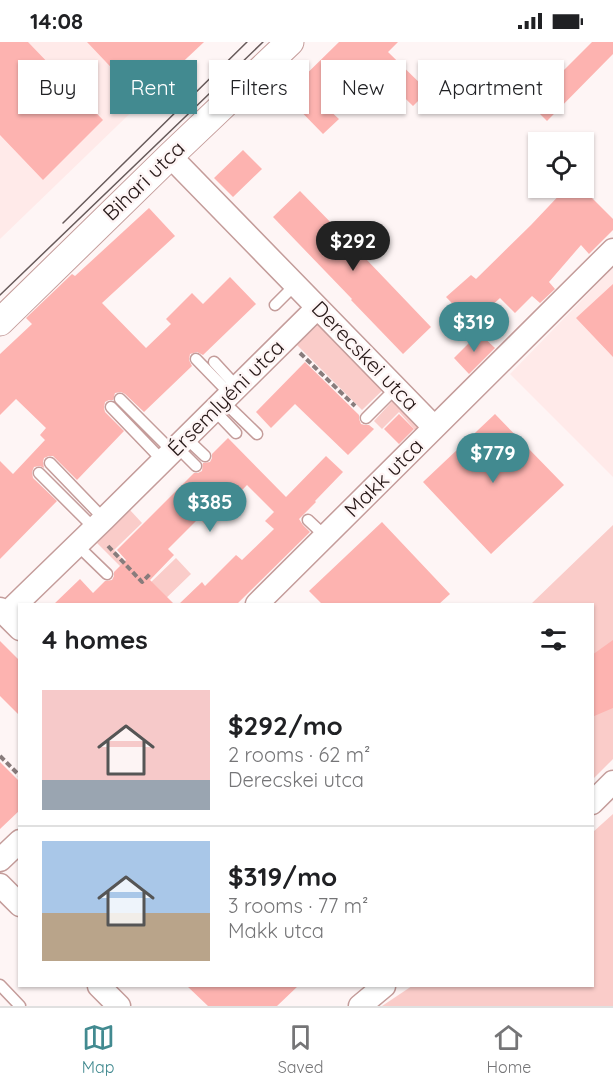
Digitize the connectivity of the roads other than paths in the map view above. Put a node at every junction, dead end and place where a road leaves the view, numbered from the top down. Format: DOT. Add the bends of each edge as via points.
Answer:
graph roads {
  1 [pos="290,42"];
  2 [pos="170,156"];
  3 [pos="613,250"];
  4 [pos="295,285"];
  5 [pos="275,305"];
  6 [pos="317,308"];
  7 [pos="0,322"];
  8 [pos="196,359"];
  9 [pos="214,362"];
  10 [pos="396,387"];
  11 [pos="226,398"];
  12 [pos="120,399"];
  13 [pos="111,407"];
  14 [pos="366,418"];
  15 [pos="434,427"];
  16 [pos="236,433"];
  17 [pos="257,434"];
  18 [pos="175,449"];
  19 [pos="205,456"];
  20 [pos="50,463"];
  21 [pos="196,466"];
  22 [pos="39,473"];
  23 [pos="308,519"];
  24 [pos="101,530"];
  25 [pos="325,536"];
  26 [pos="77,545"];
  27 [pos="107,574"];
  28 [pos="260,595"];
  29 [pos="21,603"];
  30 [pos="613,782"];
  31 [pos="594,801"];
  32 [pos="18,843"];
  33 [pos="0,860"];
  34 [pos="0,885"];
  35 [pos="18,903"];
  36 [pos="0,985"];
  37 [pos="100,987"];
  38 [pos="383,987"];
  39 [pos="20,1006"];
  40 [pos="119,1006"];
  41 [pos="360,1006"];
  1 -- 2 [label="street, Bihari utca"];
  2 -- 4 [label="street, Derecskei utca"];
  2 -- 7 [label="street, Bihari utca"];
  3 -- 15 [label="street, Makk utca"];
  4 -- 5 [label="lane"];
  4 -- 6 [label="street, Derecskei utca"];
  6 -- 10 [label="street, Derecskei utca"];
  6 -- 11 [label="street, Érsemlyéni utca"];
  8 -- 11 [label="lane"];
  9 -- 11 [label="lane"];
  10 -- 14 [label="lane"];
  10 -- 15 [label="street, Derecskei utca"];
  11 -- 16 [label="lane"];
  11 -- 17 [label="lane"];
  11 -- 18 [label="street, Érsemlyéni utca"];
  12 -- 18 [label="lane"];
  13 -- 18 [label="lane"];
  15 -- 25 [label="street, Makk utca"];
  18 -- 19 [label="lane"];
  18 -- 21 [label="lane"];
  18 -- 24 [label="street, Érsemlyéni utca"];
  20 -- 24 [label="lane"];
  22 -- 24 [label="lane"];
  23 -- 25 [label="lane"];
  24 -- 26 [label="street, Érsemlyéni utca"];
  25 -- 28 [label="street, Makk utca"];
  26 -- 27 [label="lane"];
  26 -- 29 [label="street, Érsemlyéni utca"];
  30 -- 31 [label="street"];
  32 -- 33 [label="street"];
  34 -- 35 [label="street"];
  36 -- 39 [label="lane"];
  37 -- 40 [label="street"];
  38 -- 41 [label="street"];
}
